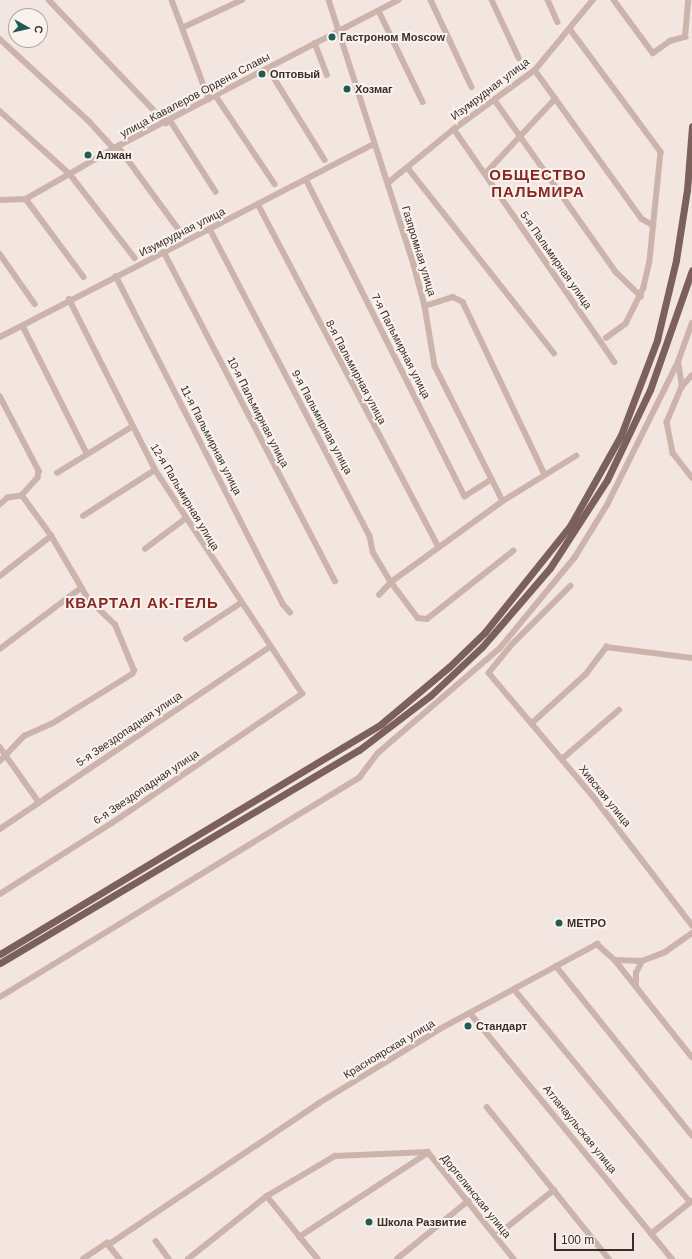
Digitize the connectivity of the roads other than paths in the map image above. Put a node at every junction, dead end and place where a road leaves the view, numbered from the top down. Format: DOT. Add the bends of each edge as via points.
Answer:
graph roads {
  1 [pos="49,0"];
  2 [pos="172,0"];
  3 [pos="242,0"];
  4 [pos="329,0"];
  5 [pos="398,0"];
  6 [pos="431,0"];
  7 [pos="492,0"];
  8 [pos="548,0"];
  9 [pos="593,0"];
  10 [pos="614,0"];
  11 [pos="688,0"];
  12 [pos="379,11"];
  13 [pos="558,22"];
  14 [pos="184,27"];
  15 [pos="570,28"];
  16 [pos="338,31"];
  17 [pos="0,39"];
  18 [pos="315,44"];
  19 [pos="519,58"];
  20 [pos="268,68"];
  21 [pos="535,70"];
  22 [pos="327,75"];
  23 [pos="472,86"];
  24 [pos="216,96"];
  25 [pos="209,99"];
  26 [pos="494,99"];
  27 [pos="555,99"];
  28 [pos="423,102"];
  29 [pos="0,111"];
  30 [pos="168,121"];
  31 [pos="692,126"];
  32 [pos="454,129"];
  33 [pos="520,137"];
  34 [pos="374,144"];
  35 [pos="116,148"];
  36 [pos="325,160"];
  37 [pos="408,168"];
  38 [pos="70,174"];
  39 [pos="485,174"];
  40 [pos="306,179"];
  41 [pos="388,183"];
  42 [pos="275,184"];
  43 [pos="216,192"];
  44 [pos="26,199"];
  45 [pos="0,200"];
  46 [pos="258,204"];
  47 [pos="653,225"];
  48 [pos="210,229"];
  49 [pos="180,232"];
  50 [pos="164,252"];
  51 [pos="0,254"];
  52 [pos="135,258"];
  53 [pos="692,270"];
  54 [pos="116,276"];
  55 [pos="84,277"];
  56 [pos="641,296"];
  57 [pos="69,300"];
  58 [pos="35,304"];
  59 [pos="425,306"];
  60 [pos="692,323"];
  61 [pos="23,326"];
  62 [pos="0,337"];
  63 [pos="607,338"];
  64 [pos="554,353"];
  65 [pos="615,362"];
  66 [pos="678,362"];
  67 [pos="692,376"];
  68 [pos="682,387"];
  69 [pos="0,396"];
  70 [pos="133,426"];
  71 [pos="87,453"];
  72 [pos="576,456"];
  73 [pos="155,470"];
  74 [pos="57,473"];
  75 [pos="545,475"];
  76 [pos="692,477"];
  77 [pos="491,480"];
  78 [pos="22,496"];
  79 [pos="503,501"];
  80 [pos="0,505"];
  81 [pos="83,516"];
  82 [pos="185,519"];
  83 [pos="51,536"];
  84 [pos="439,547"];
  85 [pos="145,549"];
  86 [pos="513,552"];
  87 [pos="0,576"];
  88 [pos="335,581"];
  89 [pos="391,582"];
  90 [pos="571,586"];
  91 [pos="82,588"];
  92 [pos="379,595"];
  93 [pos="241,603"];
  94 [pos="290,612"];
  95 [pos="186,639"];
  96 [pos="270,647"];
  97 [pos="0,649"];
  98 [pos="692,658"];
  99 [pos="302,694"];
  100 [pos="619,710"];
  101 [pos="532,722"];
  102 [pos="0,747"];
  103 [pos="7,757"];
  104 [pos="562,759"];
  105 [pos="0,761"];
  106 [pos="39,802"];
  107 [pos="0,829"];
  108 [pos="0,894"];
  109 [pos="692,925"];
  110 [pos="692,933"];
  111 [pos="0,954"];
  112 [pos="615,960"];
  113 [pos="642,961"];
  114 [pos="0,963"];
  115 [pos="556,966"];
  116 [pos="636,986"];
  117 [pos="514,989"];
  118 [pos="0,997"];
  119 [pos="471,1014"];
  120 [pos="692,1057"];
  121 [pos="487,1107"];
  122 [pos="692,1135"];
  123 [pos="428,1152"];
  124 [pos="554,1190"];
  125 [pos="267,1196"];
  126 [pos="468,1201"];
  127 [pos="691,1201"];
  128 [pos="651,1234"];
  129 [pos="496,1236"];
  130 [pos="299,1237"];
  131 [pos="156,1241"];
  132 [pos="108,1244"];
  133 [pos="83,1259"];
  134 [pos="120,1259"];
  135 [pos="169,1259"];
  136 [pos="188,1259"];
  137 [pos="318,1259"];
  138 [pos="397,1259"];
  139 [pos="514,1259"];
  140 [pos="609,1259"];
  141 [pos="672,1259"];
  1 -- 30 [label="street"];
  2 -- 14 [label="street"];
  3 -- 14 [label="street"];
  4 -- 16 [label="street, Газпромная улица"];
  5 -- 12 [label="street, улица Кавалеров Ордена Славы"];
  6 -- 23 [label="street"];
  7 -- 19 [label="street"];
  8 -- 13 [label="street"];
  9 -- 15 [label="street, Изумрудная улица"];
  10 -- 11 [label="street" via="653,53 670,41 685,37"];
  12 -- 16 [label="street, улица Кавалеров Ордена Славы"];
  12 -- 28 [label="street"];
  14 -- 25 [label="street"];
  15 -- 21 [label="street, Изумрудная улица"];
  15 -- 47 [label="street" via="661,152"];
  16 -- 18 [label="street, улица Кавалеров Ордена Славы"];
  16 -- 34 [label="street, Газпромная улица"];
  17 -- 35 [label="street"];
  18 -- 20 [label="street, улица Кавалеров Ордена Славы"];
  18 -- 22 [label="street"];
  20 -- 24 [label="street, улица Кавалеров Ордена Славы"];
  20 -- 36 [label="street"];
  21 -- 26 [label="street, Изумрудная улица"];
  21 -- 27 [label="street"];
  24 -- 25 [label="street, улица Кавалеров Ордена Славы"];
  24 -- 42 [label="street"];
  25 -- 30 [label="street, улица Кавалеров Ордена Славы"];
  26 -- 32 [label="street, Изумрудная улица"];
  26 -- 33 [label="street"];
  27 -- 33 [label="street"];
  27 -- 47 [label="street" via="642,219"];
  29 -- 38 [label="street"];
  30 -- 35 [label="street, улица Кавалеров Ордена Славы"];
  30 -- 43 [label="street"];
  31 -- 111 [label="main road" via="687,190 676,260 657,340 641,387 621,435 570,526 485,632 449,667 381,724"];
  32 -- 37 [label="street, Изумрудная улица"];
  32 -- 39 [label="street, 5-я Пальмирная улица"];
  33 -- 39 [label="street"];
  33 -- 56 [label="street" via="616,272"];
  34 -- 40 [label="street, Изумрудная улица"];
  34 -- 41 [label="street, Газпромная улица"];
  35 -- 38 [label="street, улица Кавалеров Ордена Славы"];
  35 -- 49 [label="street"];
  37 -- 41 [label="street, Изумрудная улица"];
  37 -- 64 [label="street"];
  38 -- 44 [label="street, улица Кавалеров Ордена Славы"];
  38 -- 52 [label="street"];
  39 -- 65 [label="street, 5-я Пальмирная улица"];
  40 -- 46 [label="street, Изумрудная улица"];
  40 -- 77 [label="street, 7-я Пальмирная улица" via="465,496"];
  41 -- 59 [label="street, Газпромная улица"];
  44 -- 45 [label="street, улица Кавалеров Ордена Славы"];
  44 -- 55 [label="street"];
  46 -- 48 [label="street, Изумрудная улица"];
  46 -- 84 [label="street, 8-я Пальмирная улица"];
  47 -- 56 [label="street" via="650,261"];
  48 -- 50 [label="street, Изумрудная улица"];
  48 -- 89 [label="street, 9-я Пальмирная улица" via="370,536 373,552"];
  50 -- 54 [label="street, Изумрудная улица"];
  50 -- 88 [label="street, 10-я Пальмирная улица"];
  51 -- 58 [label="street"];
  53 -- 114 [label="main road" via="650,390 607,480 550,568 482,647 430,696 352,754"];
  54 -- 57 [label="street, Изумрудная улица"];
  54 -- 94 [label="street, 11-я Пальмирная улица" via="283,604"];
  56 -- 63 [label="street" via="626,324"];
  57 -- 61 [label="street, Изумрудная улица"];
  57 -- 70 [label="street, 12-я Пальмирная улица"];
  59 -- 75 [label="street" via="452,297 459,298"];
  59 -- 77 [label="street, Газпромная улица" via="435,366"];
  60 -- 66 [label="street"];
  61 -- 62 [label="street, Изумрудная улица"];
  61 -- 71 [label="street"];
  66 -- 68 [label="street"];
  66 -- 118 [label="street" via="607,505 574,557 500,648 378,753 359,778"];
  67 -- 68 [label="street"];
  68 -- 76 [label="street" via="667,422 673,453"];
  69 -- 78 [label="street" via="37,464 38,478"];
  70 -- 71 [label="street"];
  70 -- 73 [label="street, 12-я Пальмирная улица"];
  71 -- 74 [label="street"];
  72 -- 75 [label="street"];
  73 -- 81 [label="street"];
  73 -- 82 [label="street, 12-я Пальмирная улица"];
  75 -- 79 [label="street"];
  77 -- 79 [label="street, Газпромная улица"];
  78 -- 80 [label="street" via="8,498"];
  78 -- 83 [label="street"];
  79 -- 84 [label="street"];
  82 -- 85 [label="street"];
  82 -- 93 [label="street, 12-я Пальмирная улица"];
  83 -- 87 [label="street"];
  83 -- 91 [label="street"];
  84 -- 89 [label="street"];
  86 -- 89 [label="street, 9-я Пальмирная улица" via="456,599 427,619 418,618"];
  89 -- 92 [label="street"];
  90 -- 101 [label="street, Хивская улица" via="512,645 489,673"];
  91 -- 97 [label="street"];
  91 -- 103 [label="street" via="96,609 115,625 134,670 132,674 53,723 24,736"];
  93 -- 95 [label="street"];
  93 -- 96 [label="street, 12-я Пальмирная улица"];
  96 -- 99 [label="street, 12-я Пальмирная улица"];
  96 -- 106 [label="street, 5-я Звездопадная улица"];
  98 -- 101 [label="street" via="606,647 586,674"];
  99 -- 108 [label="street, 6-я Звездопадная улица" via="112,823"];
  100 -- 104 [label="street"];
  101 -- 104 [label="street, Хивская улица"];
  102 -- 103 [label="street"];
  103 -- 105 [label="street"];
  103 -- 106 [label="street"];
  104 -- 109 [label="street, Хивская улица"];
  106 -- 107 [label="street, 5-я Звездопадная улица"];
  110 -- 113 [label="street" via="665,952"];
  112 -- 113 [label="street"];
  112 -- 115 [label="street, Красноярская улица" via="597,944"];
  112 -- 116 [label="street"];
  113 -- 116 [label="street" via="636,973"];
  115 -- 117 [label="street, Красноярская улица"];
  115 -- 122 [label="street"];
  116 -- 120 [label="street"];
  117 -- 119 [label="street, Красноярская улица"];
  117 -- 127 [label="street"];
  119 -- 128 [label="street, Атланаульская улица"];
  119 -- 132 [label="street, Красноярская улица" via="424,1038 319,1103"];
  121 -- 124 [label="street"];
  123 -- 125 [label="street, Доргелинская улица" via="336,1156"];
  123 -- 126 [label="street, Доргелинская улица"];
  123 -- 130 [label="street"];
  124 -- 129 [label="street"];
  124 -- 140 [label="street"];
  125 -- 130 [label="street"];
  125 -- 136 [label="street, Доргелинская улица"];
  126 -- 129 [label="street, Доргелинская улица"];
  126 -- 138 [label="street"];
  127 -- 128 [label="street"];
  128 -- 141 [label="street, Атланаульская улица"];
  129 -- 139 [label="street, Доргелинская улица"];
  130 -- 137 [label="street"];
  131 -- 135 [label="street"];
  132 -- 133 [label="street, Красноярская улица"];
  132 -- 134 [label="street"];
}
